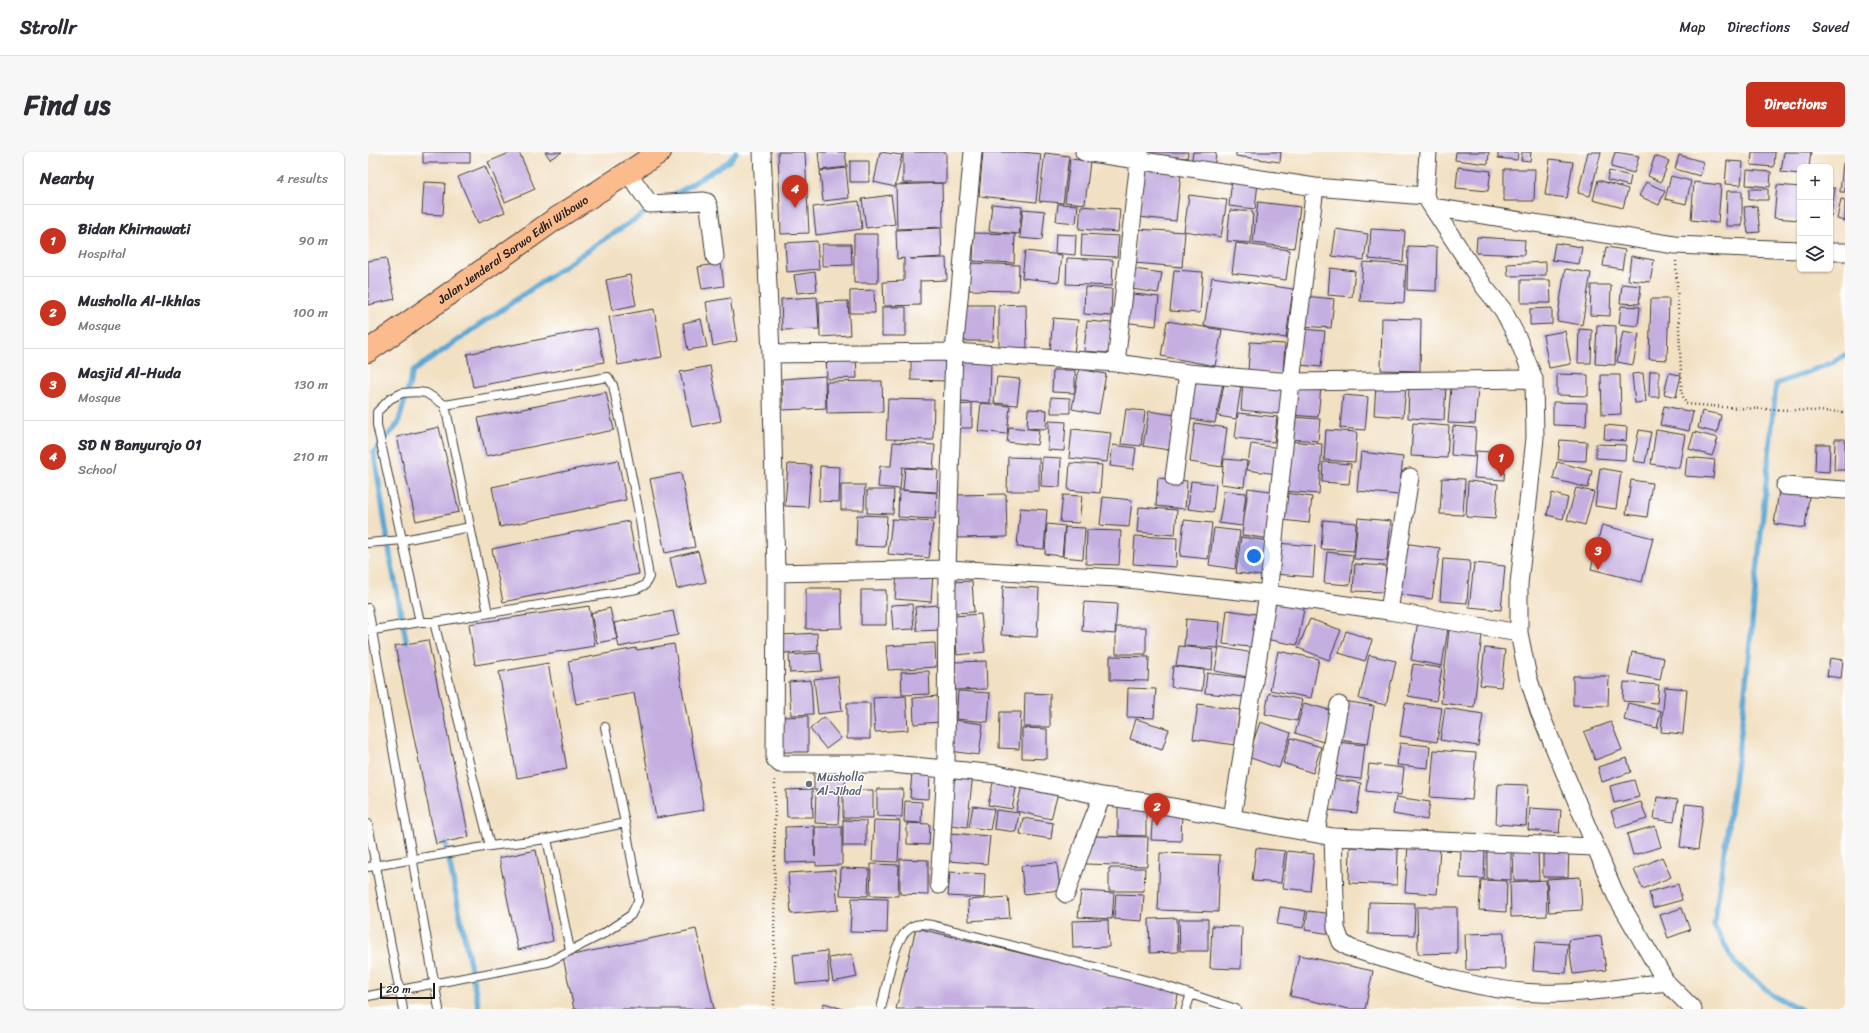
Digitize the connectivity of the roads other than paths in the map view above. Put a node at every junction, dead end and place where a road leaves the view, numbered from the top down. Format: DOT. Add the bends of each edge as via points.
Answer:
graph roads {
  1 [pos="660,152"];
  2 [pos="762,152"];
  3 [pos="973,152"];
  4 [pos="1084,152"];
  5 [pos="1428,152"];
  6 [pos="1140,156"];
  7 [pos="628,172"];
  8 [pos="1315,187"];
  9 [pos="1429,201"];
  10 [pos="1797,250"];
  11 [pos="1833,252"];
  12 [pos="1845,252"];
  13 [pos="715,257"];
  14 [pos="368,351"];
  15 [pos="954,352"];
  16 [pos="771,354"];
  17 [pos="1116,363"];
  18 [pos="1188,373"];
  19 [pos="1534,379"];
  20 [pos="1291,382"];
  21 [pos="446,405"];
  22 [pos="1410,477"];
  23 [pos="1174,478"];
  24 [pos="1786,486"];
  25 [pos="1845,490"];
  26 [pos="470,528"];
  27 [pos="403,540"];
  28 [pos="368,544"];
  29 [pos="947,569"];
  30 [pos="776,573"];
  31 [pos="1268,594"];
  32 [pos="368,608"];
  33 [pos="1389,611"];
  34 [pos="488,613"];
  35 [pos="420,622"];
  36 [pos="434,622"];
  37 [pos="370,631"];
  38 [pos="1519,633"];
  39 [pos="1339,705"];
  40 [pos="605,727"];
  41 [pos="946,769"];
  42 [pos="1102,796"];
  43 [pos="1232,818"];
  44 [pos="625,823"];
  45 [pos="368,824"];
  46 [pos="1316,833"];
  47 [pos="1333,837"];
  48 [pos="548,839"];
  49 [pos="490,846"];
  50 [pos="1595,847"];
  51 [pos="412,860"];
  52 [pos="371,866"];
  53 [pos="940,885"];
  54 [pos="1066,894"];
  55 [pos="570,950"];
  56 [pos="1666,982"];
  57 [pos="433,983"];
  58 [pos="399,989"];
  59 [pos="1191,994"];
  60 [pos="368,996"];
  61 [pos="403,1009"];
  62 [pos="439,1009"];
  63 [pos="881,1009"];
  64 [pos="1186,1009"];
  65 [pos="1236,1009"];
  66 [pos="1693,1009"];
  1 -- 7 [label="main road, Jalan Jenderal Sarwo Edhi Wibowo"];
  2 -- 16 [label="street"];
  3 -- 15 [label="street"];
  4 -- 6 [label="street"];
  5 -- 9 [label="street"];
  6 -- 8 [label="street"];
  6 -- 17 [label="street"];
  7 -- 13 [label="street" via="650,204 707,202"];
  7 -- 14 [label="main road, Jalan Jenderal Sarwo Edhi Wibowo" via="554,220"];
  8 -- 9 [label="street"];
  8 -- 20 [label="street"];
  9 -- 10 [label="street" via="1675,245"];
  9 -- 19 [label="street" via="1485,288 1503,310"];
  11 -- 12 [label="street"];
  15 -- 16 [label="street"];
  15 -- 17 [label="street"];
  15 -- 29 [label="street"];
  16 -- 30 [label="street"];
  17 -- 18 [label="street"];
  18 -- 20 [label="street"];
  18 -- 23 [label="street"];
  19 -- 20 [label="street"];
  19 -- 38 [label="street" via="1535,438 1519,584"];
  20 -- 31 [label="street"];
  21 -- 26 [label="lane"];
  21 -- 27 [label="lane" via="426,393 402,393 390,399 377,412 377,425"];
  21 -- 34 [label="lane" via="608,377 615,393 638,508 649,577 646,585 637,589"];
  22 -- 33 [label="street"];
  24 -- 25 [label="street"];
  26 -- 27 [label="lane"];
  26 -- 34 [label="lane"];
  27 -- 28 [label="lane"];
  27 -- 35 [label="lane"];
  29 -- 30 [label="street"];
  29 -- 31 [label="street" via="1118,578"];
  29 -- 41 [label="street"];
  30 -- 41 [label="street" via="775,759 783,765 892,764"];
  31 -- 33 [label="street"];
  31 -- 43 [label="street"];
  32 -- 37 [label="lane"];
  33 -- 38 [label="street"];
  34 -- 36 [label="lane"];
  35 -- 36 [label="lane"];
  35 -- 37 [label="lane"];
  36 -- 49 [label="lane"];
  37 -- 51 [label="lane"];
  38 -- 50 [label="street" via="1528,677 1539,711"];
  39 -- 46 [label="street"];
  40 -- 44 [label="lane"];
  41 -- 42 [label="street" via="996,774"];
  41 -- 53 [label="street"];
  42 -- 43 [label="street"];
  42 -- 54 [label="street"];
  43 -- 46 [label="street"];
  44 -- 48 [label="lane"];
  44 -- 55 [label="lane" via="638,893 634,911 603,934"];
  45 -- 52 [label="lane"];
  46 -- 47 [label="street"];
  47 -- 50 [label="street"];
  47 -- 56 [label="street" via="1336,928 1341,942 1350,948 1415,969 1481,986 1538,993 1585,992"];
  48 -- 49 [label="lane"];
  48 -- 55 [label="lane"];
  49 -- 51 [label="lane"];
  50 -- 56 [label="street" via="1616,896"];
  51 -- 52 [label="lane"];
  51 -- 57 [label="lane"];
  52 -- 58 [label="lane"];
  55 -- 57 [label="lane" via="548,962"];
  56 -- 66 [label="street"];
  57 -- 58 [label="lane"];
  57 -- 62 [label="lane"];
  58 -- 60 [label="lane"];
  58 -- 61 [label="lane"];
  59 -- 63 [label="lane" via="932,925 917,924 909,928 898,942"];
  59 -- 64 [label="lane"];
  59 -- 65 [label="lane"];
}
